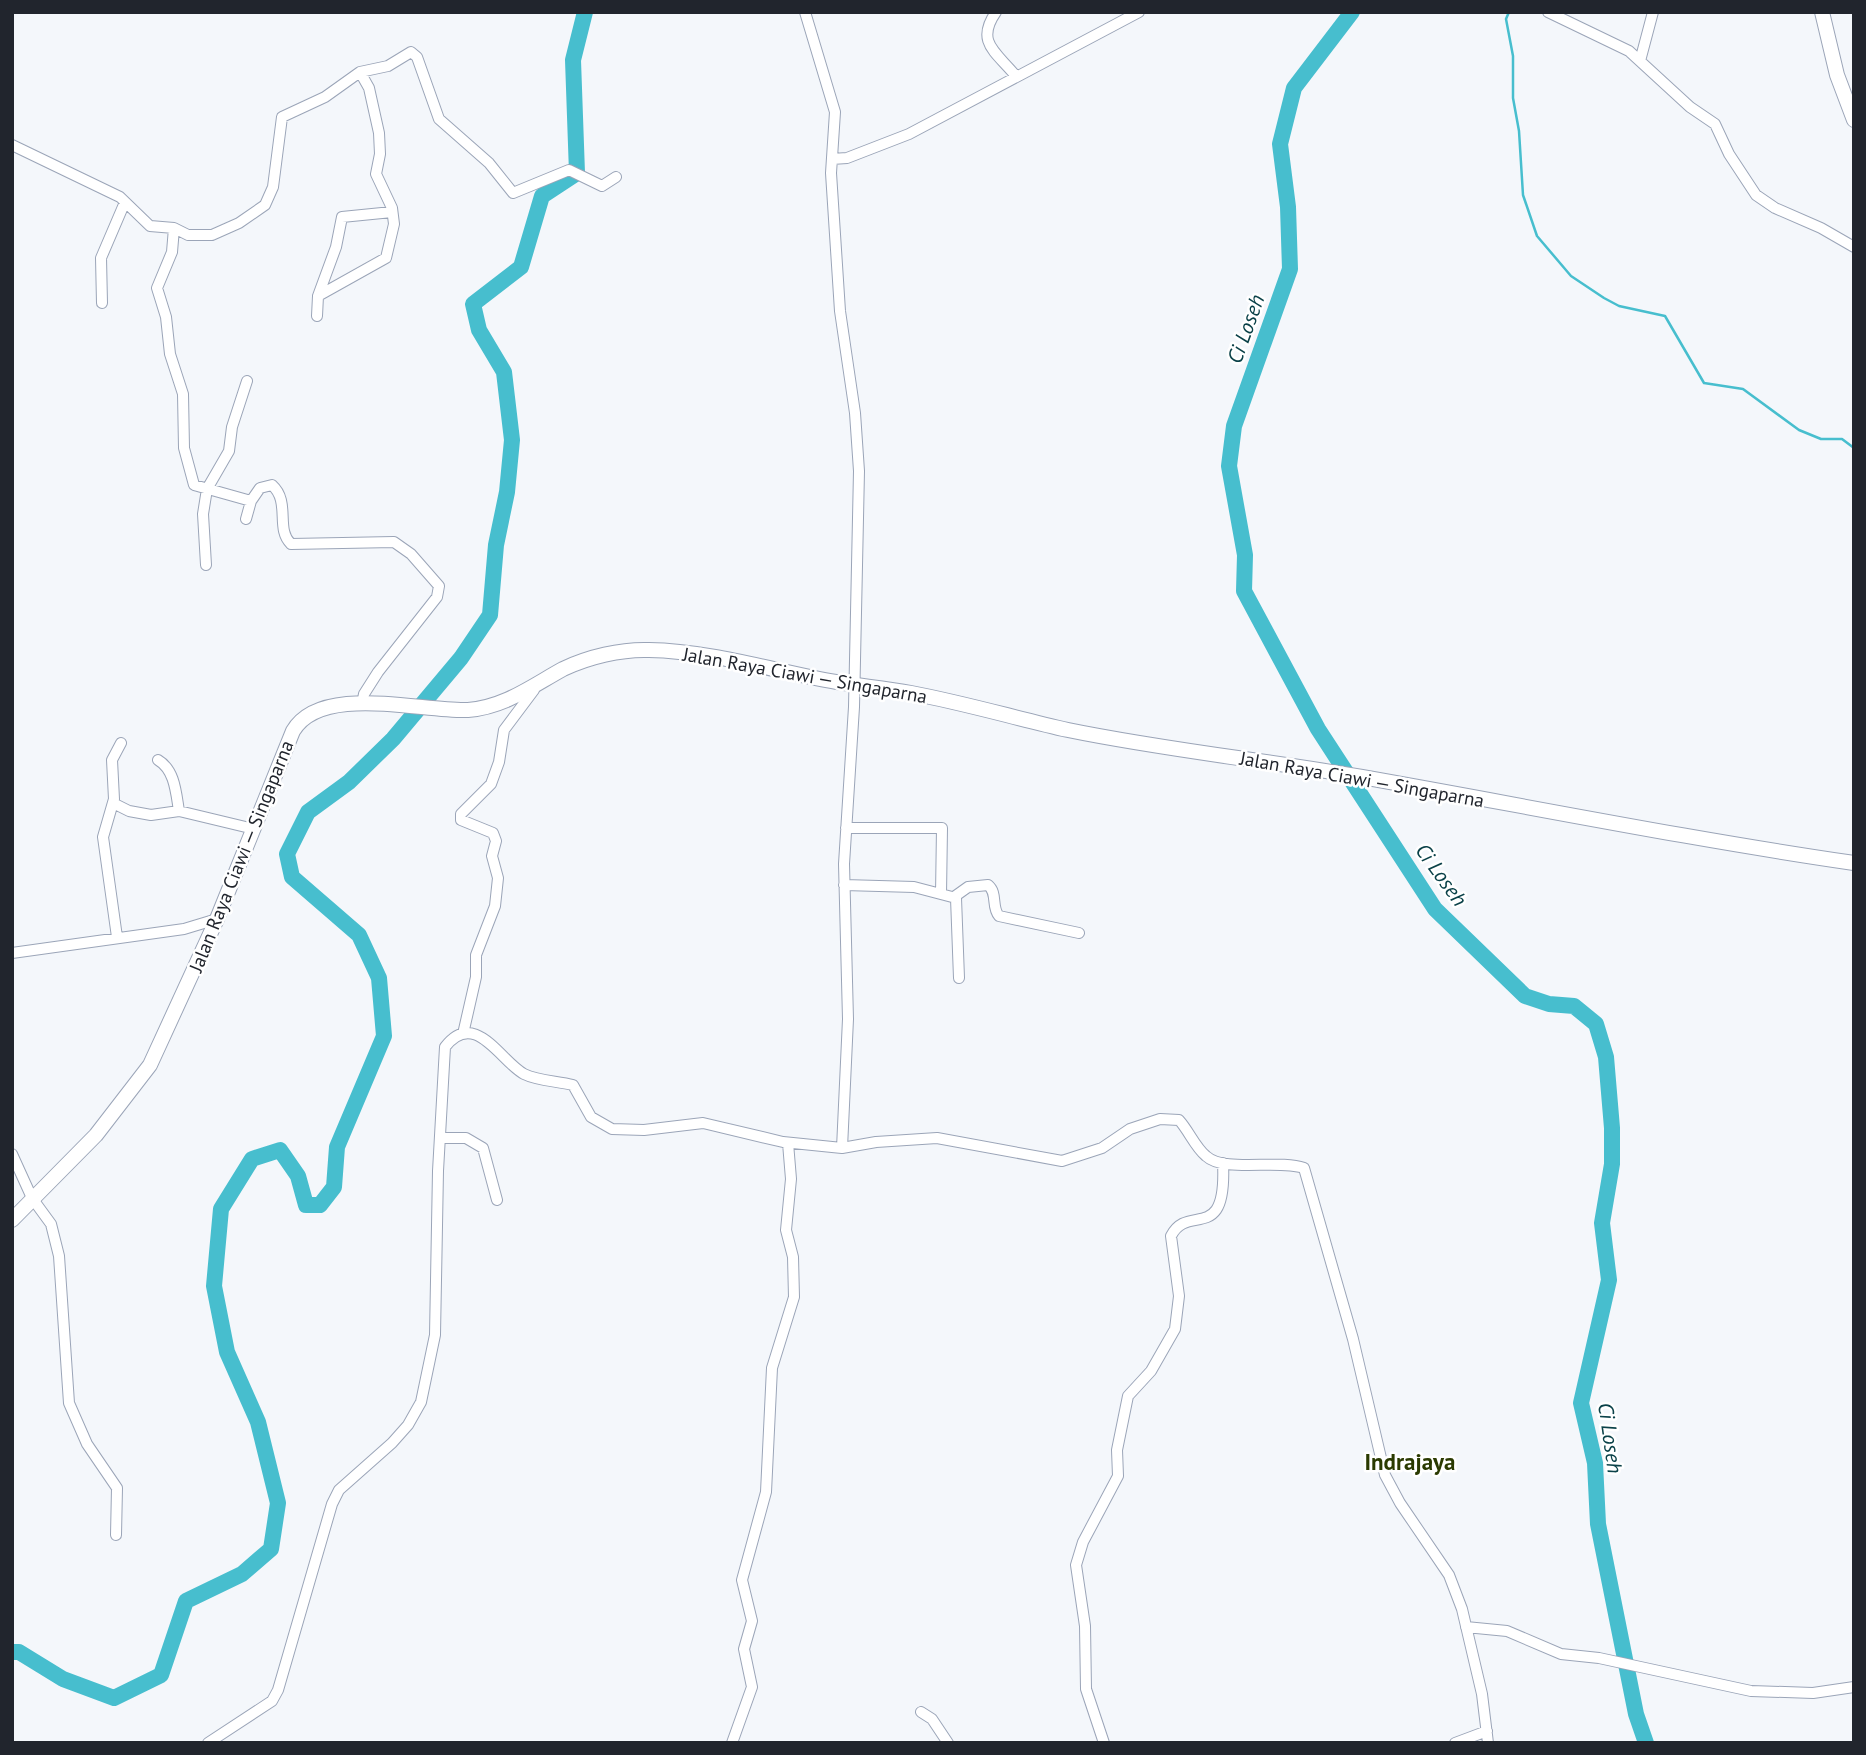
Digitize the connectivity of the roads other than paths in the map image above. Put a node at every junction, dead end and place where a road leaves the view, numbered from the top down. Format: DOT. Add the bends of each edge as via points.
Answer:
graph roads {
  1 [pos="805,12"];
  2 [pos="996,12"];
  3 [pos="1139,12"];
  4 [pos="1548,12"];
  5 [pos="1653,12"];
  6 [pos="1822,12"];
  7 [pos="1640,61"];
  8 [pos="360,72"];
  9 [pos="1015,75"];
  10 [pos="1854,120"];
  11 [pos="12,145"];
  12 [pos="832,159"];
  13 [pos="617,177"];
  14 [pos="125,202"];
  15 [pos="392,212"];
  16 [pos="174,228"];
  17 [pos="1854,247"];
  18 [pos="318,296"];
  19 [pos="102,303"];
  20 [pos="317,316"];
  21 [pos="247,382"];
  22 [pos="207,489"];
  23 [pos="251,501"];
  24 [pos="246,519"];
  25 [pos="205,565"];
  26 [pos="545,679"];
  27 [pos="854,686"];
  28 [pos="362,704"];
  29 [pos="121,743"];
  30 [pos="158,760"];
  31 [pos="113,803"];
  32 [pos="179,811"];
  33 [pos="846,828"];
  34 [pos="254,829"];
  35 [pos="1854,863"];
  36 [pos="844,885"];
  37 [pos="941,894"];
  38 [pos="954,897"];
  39 [pos="216,919"];
  40 [pos="1079,933"];
  41 [pos="117,937"];
  42 [pos="12,953"];
  43 [pos="959,978"];
  44 [pos="463,1034"];
  45 [pos="441,1138"];
  46 [pos="788,1143"];
  47 [pos="842,1148"];
  48 [pos="12,1154"];
  49 [pos="1223,1163"];
  50 [pos="32,1198"];
  51 [pos="497,1199"];
  52 [pos="12,1220"];
  53 [pos="116,1535"];
  54 [pos="1465,1627"];
  55 [pos="1854,1687"];
  56 [pos="921,1712"];
  57 [pos="1487,1731"];
  58 [pos="208,1743"];
  59 [pos="732,1743"];
  60 [pos="948,1743"];
  61 [pos="1104,1743"];
  62 [pos="1455,1743"];
  63 [pos="1488,1743"];
  1 -- 12 [label="street" via="835,112"];
  2 -- 9 [label="street" via="986,29 987,40"];
  3 -- 9 [label="street"];
  4 -- 7 [label="street" via="1609,39"];
  5 -- 7 [label="street"];
  6 -- 10 [label="main road" via="1837,75"];
  7 -- 17 [label="street" via="1715,124 1756,195"];
  8 -- 13 [label="street" via="388,66 413,53 439,120 489,163 513,193 567,170 602,186"];
  8 -- 15 [label="street" via="369,88 379,132 376,174"];
  8 -- 16 [label="street" via="325,97 282,117 272,195 259,211 212,235 188,235"];
  9 -- 12 [label="street" via="909,134 847,158"];
  11 -- 14 [label="street"];
  12 -- 27 [label="street" via="840,311 859,471"];
  14 -- 16 [label="street" via="150,226"];
  14 -- 19 [label="street" via="101,258"];
  15 -- 18 [label="street" via="394,224 386,258"];
  15 -- 18 [label="street" via="342,217"];
  16 -- 22 [label="street" via="172,252 157,288 183,394 184,449 190,478 194,485"];
  18 -- 20 [label="street"];
  21 -- 22 [label="street" via="229,451"];
  22 -- 23 [label="street"];
  22 -- 25 [label="street"];
  23 -- 24 [label="street"];
  23 -- 28 [label="street" via="260,488 272,485 283,505 283,532 291,544 394,542 439,586 437,597 373,678"];
  26 -- 27 [label="main road, Jalan Raya Ciawi — Singaparna" via="604,655 644,649 688,652"];
  26 -- 28 [label="main road, Jalan Raya Ciawi — Singaparna" via="512,700 480,709"];
  26 -- 44 [label="street" via="504,730 491,784 461,814 468,825 493,833 492,856 498,878 495,906 475,956 476,977"];
  27 -- 33 [label="street"];
  27 -- 35 [label="main road, Jalan Raya Ciawi — Singaparna" via="908,692 1071,730"];
  28 -- 34 [label="main road, Jalan Raya Ciawi — Singaparna" via="320,708 299,720"];
  29 -- 31 [label="street" via="111,767"];
  30 -- 32 [label="street" via="173,781"];
  31 -- 32 [label="street" via="151,815"];
  31 -- 41 [label="street" via="103,837"];
  32 -- 34 [label="street"];
  33 -- 36 [label="street"];
  33 -- 37 [label="street" via="942,828"];
  34 -- 39 [label="main road, Jalan Raya Ciawi — Singaparna"];
  36 -- 37 [label="street" via="914,887"];
  36 -- 47 [label="street" via="848,1019"];
  37 -- 38 [label="street"];
  38 -- 40 [label="street" via="968,887 988,885 999,916"];
  38 -- 43 [label="street" via="958,902"];
  39 -- 41 [label="street" via="184,929"];
  39 -- 50 [label="main road, Jalan Raya Ciawi — Singaparna" via="150,1065 96,1135"];
  41 -- 42 [label="street"];
  44 -- 45 [label="street" via="445,1047"];
  44 -- 46 [label="street" via="485,1038 521,1073 573,1085 591,1117 612,1129 703,1123"];
  45 -- 51 [label="street" via="460,1136 483,1148"];
  45 -- 58 [label="street" via="435,1335 421,1402 408,1425 339,1490 332,1504 275,1695"];
  46 -- 47 [label="street"];
  46 -- 59 [label="street" via="791,1179 786,1230 793,1257 794,1297 772,1368 766,1492 741,1580 752,1620 744,1649 752,1687"];
  47 -- 49 [label="street" via="937,1138 1062,1161 1102,1148 1130,1129 1160,1119 1179,1121 1206,1157"];
  48 -- 50 [label="street"];
  49 -- 54 [label="street" via="1290,1163 1304,1168 1353,1339 1385,1475 1450,1575"];
  49 -- 61 [label="street" via="1219,1207 1208,1218 1179,1226 1171,1236 1180,1296 1175,1329 1151,1371 1128,1396 1117,1450 1118,1476 1076,1564 1085,1626 1086,1689"];
  50 -- 52 [label="main road, Jalan Raya Ciawi — Singaparna"];
  50 -- 53 [label="street" via="51,1224 59,1256 69,1403 87,1444 117,1489"];
  54 -- 55 [label="street" via="1507,1631 1561,1654 1751,1691 1813,1693"];
  54 -- 57 [label="street"];
  56 -- 60 [label="street" via="932,1719"];
  57 -- 62 [label="street"];
  57 -- 63 [label="street"];
}
